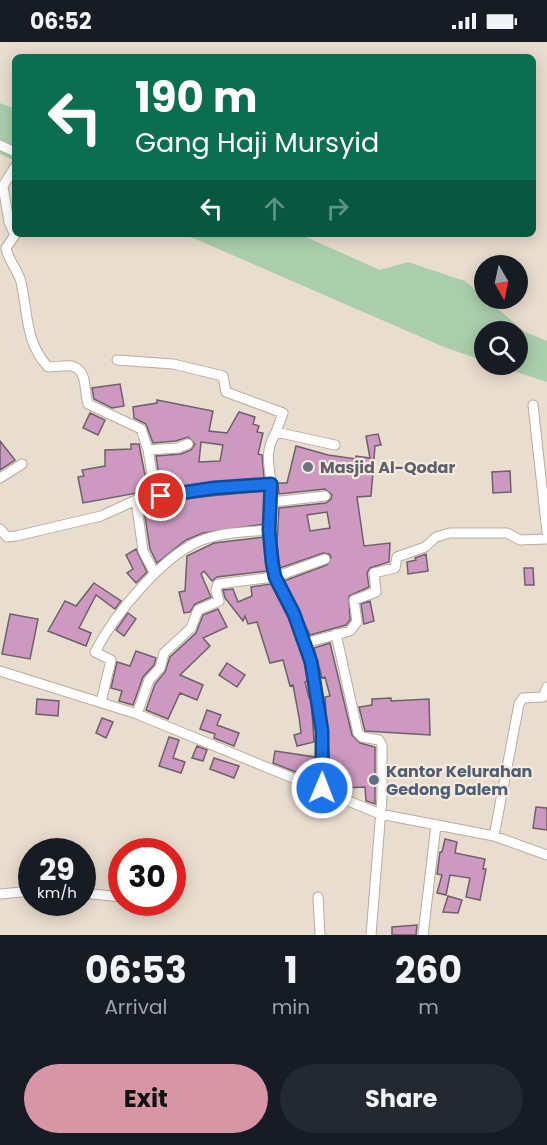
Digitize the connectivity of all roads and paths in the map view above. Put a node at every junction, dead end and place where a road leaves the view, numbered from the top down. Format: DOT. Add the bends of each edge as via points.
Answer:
graph roads {
  1 [pos="12,172"];
  2 [pos="12,228"];
  3 [pos="14,237"];
  4 [pos="117,360"];
  5 [pos="533,405"];
  6 [pos="276,432"];
  7 [pos="188,444"];
  8 [pos="334,445"];
  9 [pos="148,450"];
  10 [pos="22,464"];
  11 [pos="0,478"];
  12 [pos="271,484"];
  13 [pos="325,496"];
  14 [pos="156,497"];
  15 [pos="136,500"];
  16 [pos="272,502"];
  17 [pos="0,530"];
  18 [pos="269,530"];
  19 [pos="547,532"];
  20 [pos="547,539"];
  21 [pos="325,559"];
  22 [pos="154,572"];
  23 [pos="275,577"];
  24 [pos="336,634"];
  25 [pos="305,643"];
  26 [pos="0,671"];
  27 [pos="547,687"];
  28 [pos="101,702"];
  29 [pos="137,714"];
  30 [pos="322,788"];
  31 [pos="380,814"];
  32 [pos="435,825"];
  33 [pos="494,836"];
  34 [pos="547,855"];
  35 [pos="18,892"];
  36 [pos="0,894"];
  37 [pos="318,897"];
  38 [pos="320,935"];
  39 [pos="371,935"];
  40 [pos="423,935"];
  1 -- 2 [label="street" via="3,186"];
  3 -- 9 [label="street" via="6,248 20,279 25,316 40,356 48,367 78,369 84,377 88,404 141,429"];
  4 -- 6 [label="street" via="173,364 223,376 226,393 283,412"];
  5 -- 19 [label="street"];
  6 -- 8 [label="street"];
  6 -- 12 [label="street" via="268,465"];
  7 -- 9 [label="street"];
  9 -- 14 [label="street"];
  10 -- 11 [label="street"];
  12 -- 14 [label="street"];
  12 -- 16 [label="street"];
  13 -- 16 [label="street"];
  14 -- 15 [label="street"];
  15 -- 17 [label="street" via="100,516 16,536 7,537"];
  15 -- 22 [label="street" via="142,551"];
  16 -- 18 [label="street"];
  18 -- 22 [label="street" via="205,539"];
  18 -- 23 [label="street"];
  20 -- 24 [label="street" via="520,540 507,533 450,533 436,537 425,547 397,557 395,568 375,573 376,592 354,600 356,626"];
  21 -- 23 [label="street"];
  22 -- 28 [label="street" via="112,620 95,651 111,660"];
  23 -- 25 [label="street"];
  23 -- 29 [label="street" via="218,584 219,601 198,610 191,628 164,653"];
  24 -- 25 [label="street"];
  24 -- 31 [label="street" via="358,733 379,740 382,745"];
  25 -- 30 [label="street" via="320,712"];
  26 -- 28 [label="street"];
  27 -- 33 [label="street" via="543,697 523,698 519,704"];
  28 -- 29 [label="street"];
  29 -- 30 [label="street"];
  30 -- 31 [label="street"];
  31 -- 32 [label="street"];
  31 -- 39 [label="street"];
  32 -- 33 [label="street"];
  32 -- 40 [label="street"];
  33 -- 34 [label="street"];
  35 -- 36 [label="street"];
  37 -- 38 [label="street"];
}
